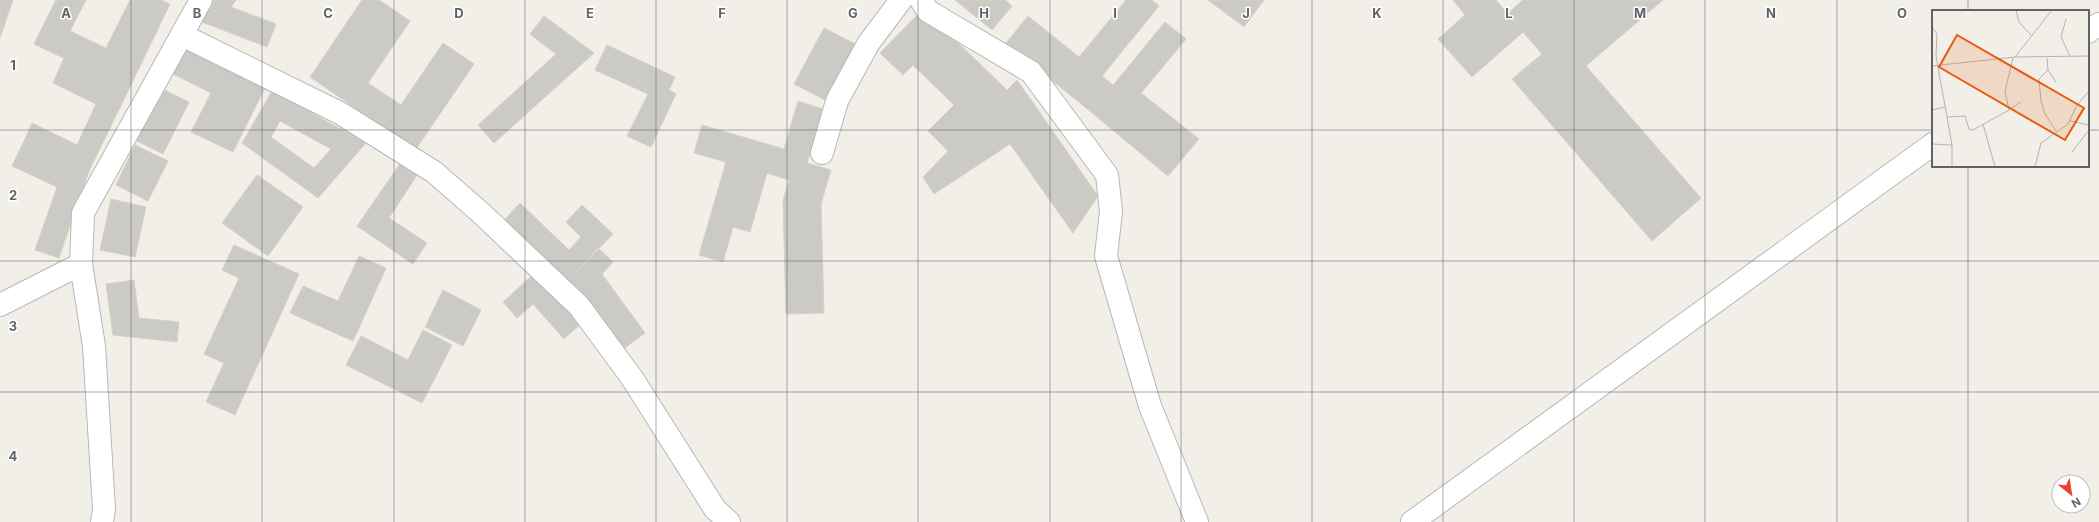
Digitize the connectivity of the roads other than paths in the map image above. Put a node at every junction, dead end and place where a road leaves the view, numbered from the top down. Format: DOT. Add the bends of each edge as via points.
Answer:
graph roads {
  1 [pos="201,0"];
  2 [pos="901,0"];
  3 [pos="921,0"];
  4 [pos="2099,24"];
  5 [pos="2089,31"];
  6 [pos="182,35"];
  7 [pos="1932,145"];
  8 [pos="822,153"];
  9 [pos="81,264"];
  10 [pos="0,306"];
  11 [pos="102,522"];
  12 [pos="729,522"];
  13 [pos="1196,522"];
  14 [pos="1412,522"];
  1 -- 6 [label="street"];
  2 -- 8 [label="street" via="868,44 837,101"];
  3 -- 13 [label="street" via="928,11 1031,72 1107,175 1112,211 1106,256 1150,406"];
  4 -- 5 [label="street"];
  6 -- 9 [label="street" via="83,213"];
  6 -- 12 [label="street" via="340,112 434,172 481,213 579,306 632,378 715,509"];
  7 -- 14 [label="street"];
  9 -- 10 [label="street"];
  9 -- 11 [label="street" via="94,346 104,509"];
}
